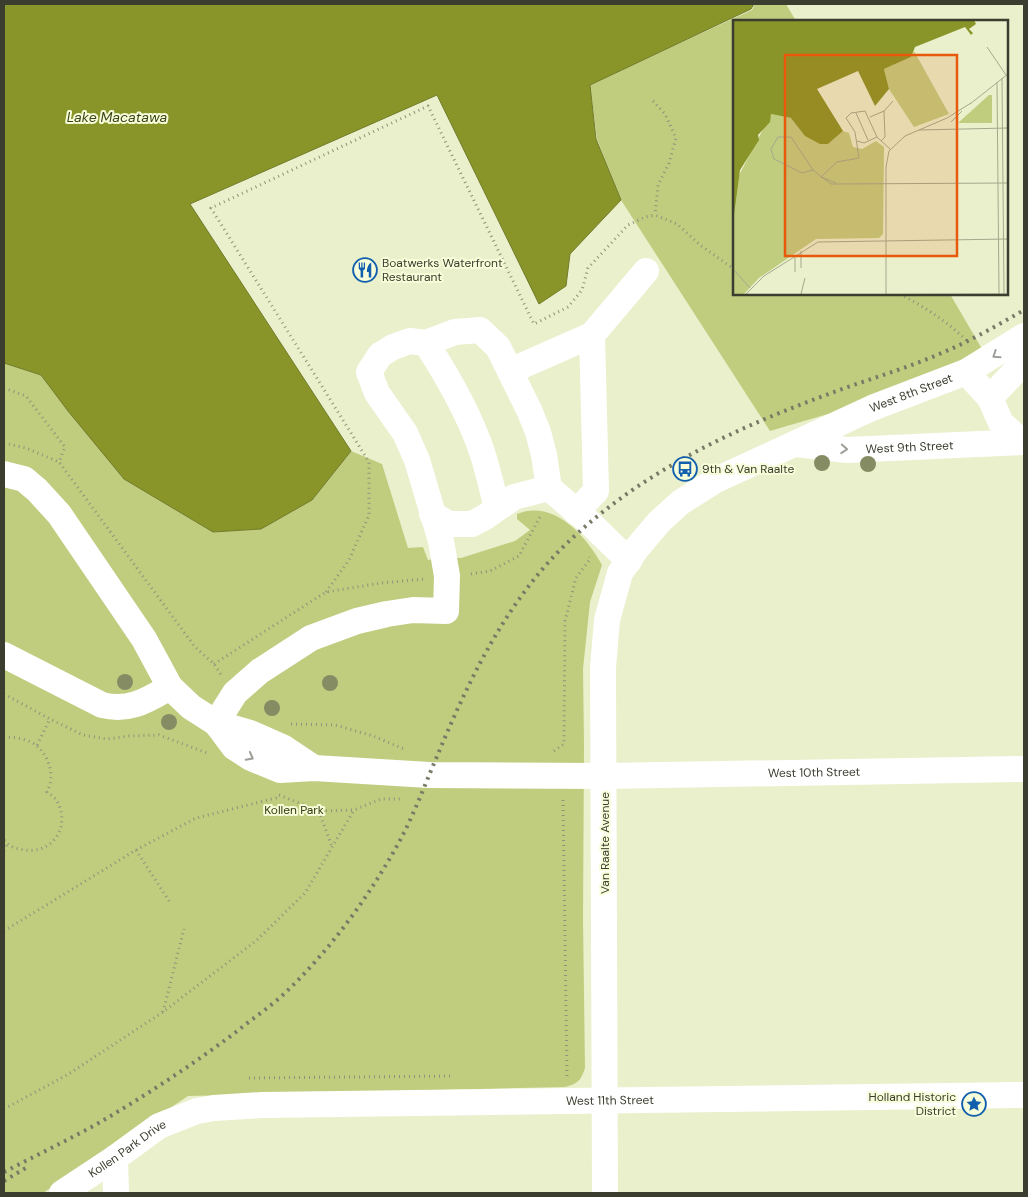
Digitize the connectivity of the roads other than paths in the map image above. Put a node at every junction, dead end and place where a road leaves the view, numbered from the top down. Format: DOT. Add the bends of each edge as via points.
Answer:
graph roads {
  1 [pos="646,271"];
  2 [pos="592,334"];
  3 [pos="1024,336"];
  4 [pos="426,343"];
  5 [pos="1024,362"];
  6 [pos="510,371"];
  7 [pos="966,372"];
  8 [pos="990,398"];
  9 [pos="1023,442"];
  10 [pos="796,444"];
  11 [pos="4,474"];
  12 [pos="548,488"];
  13 [pos="497,508"];
  14 [pos="576,512"];
  15 [pos="432,514"];
  16 [pos="629,560"];
  17 [pos="4,655"];
  18 [pos="170,687"];
  19 [pos="216,723"];
  20 [pos="1024,769"];
  21 [pos="604,776"];
  22 [pos="1024,1096"];
  23 [pos="606,1101"];
  24 [pos="197,1111"];
  25 [pos="88,1182"];
  26 [pos="116,1193"];
  27 [pos="605,1193"];
  1 -- 2 [label="street"];
  2 -- 6 [label="street"];
  2 -- 14 [label="street" via="596,491"];
  3 -- 7 [label="street, West 8th Street, one-way"];
  4 -- 6 [label="street" via="455,332 480,330 498,347"];
  4 -- 13 [label="street" via="466,412 482,451"];
  4 -- 15 [label="street" via="393,346 380,354 369,372 377,393 405,433 417,460"];
  5 -- 8 [label="street"];
  6 -- 12 [label="street" via="538,432"];
  7 -- 8 [label="street"];
  7 -- 10 [label="street, West 8th Street" via="872,408"];
  8 -- 9 [label="street" via="1001,423"];
  10 -- 9 [label="street, West 9th Street, one-way" via="847,450"];
  10 -- 16 [label="street, Van Raalte Avenue" via="716,480 682,502 653,528"];
  11 -- 18 [label="street" via="24,479 59,514 144,639"];
  12 -- 13 [label="street" via="514,497"];
  12 -- 14 [label="street"];
  13 -- 15 [label="street" via="472,524 449,524"];
  14 -- 16 [label="street"];
  15 -- 19 [label="street" via="448,576 446,612 413,610 387,614 311,638 260,671 236,693"];
  16 -- 21 [label="street, Van Raalte Avenue" via="620,573 607,620 603,668"];
  17 -- 18 [label="street" via="102,705 112,707 131,706"];
  18 -- 19 [label="street" via="191,707"];
  19 -- 21 [label="street, West 10th Street" via="284,748 314,768 429,775"];
  20 -- 21 [label="street, West 10th Street"];
  21 -- 23 [label="street, Van Raalte Avenue"];
  22 -- 23 [label="street, West 11th Street"];
  23 -- 24 [label="street, West 11th Street" via="262,1105"];
  23 -- 27 [label="street, Van Raalte Avenue"];
  24 -- 25 [label="street, Kollen Park Drive" via="158,1126"];
  25 -- 26 [label="street"];
}
